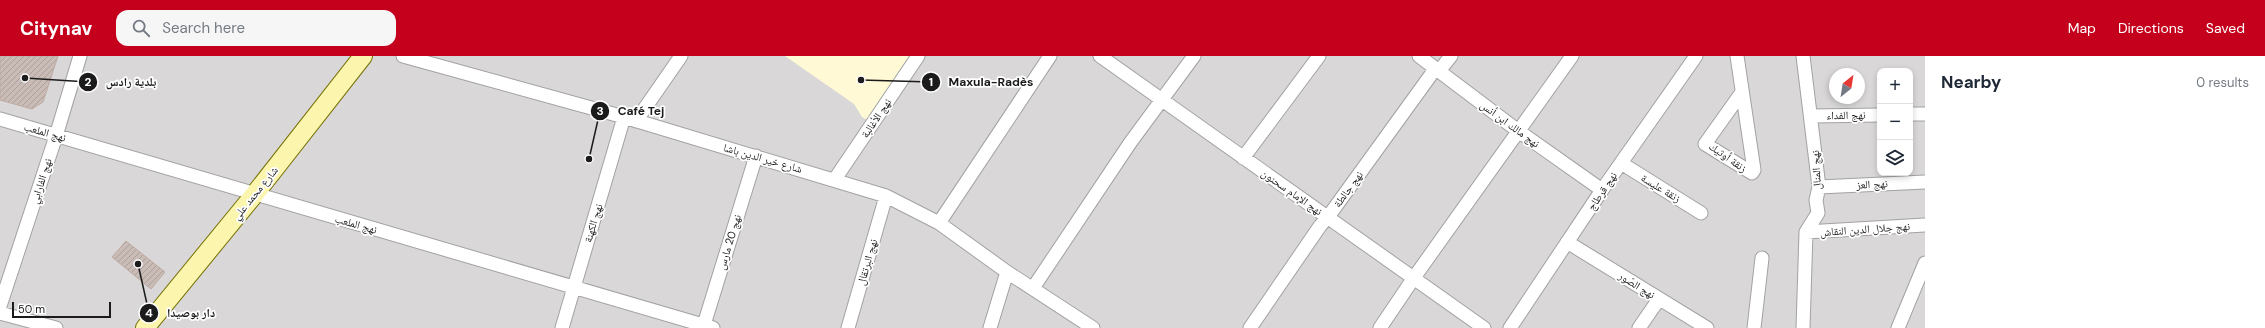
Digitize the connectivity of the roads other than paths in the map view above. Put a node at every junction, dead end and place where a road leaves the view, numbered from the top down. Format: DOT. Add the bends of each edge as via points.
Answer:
graph roads {
  1 [pos="80,56"];
  2 [pos="363,56"];
  3 [pos="403,56"];
  4 [pos="681,56"];
  5 [pos="918,56"];
  6 [pos="1050,56"];
  7 [pos="1100,56"];
  8 [pos="1194,56"];
  9 [pos="1320,56"];
  10 [pos="1419,56"];
  11 [pos="1451,56"];
  12 [pos="1572,56"];
  13 [pos="1696,56"];
  14 [pos="1737,56"];
  15 [pos="1803,56"];
  16 [pos="1439,72"];
  17 [pos="1742,92"];
  18 [pos="1161,99"];
  19 [pos="1913,114"];
  20 [pos="1925,114"];
  21 [pos="1877,115"];
  22 [pos="1812,116"];
  23 [pos="0,119"];
  24 [pos="630,119"];
  25 [pos="1517,130"];
  26 [pos="56,136"];
  27 [pos="756,156"];
  28 [pos="1243,158"];
  29 [pos="1621,163"];
  30 [pos="835,179"];
  31 [pos="1925,182"];
  32 [pos="1819,187"];
  33 [pos="1602,190"];
  34 [pos="254,195"];
  35 [pos="886,196"];
  36 [pos="1701,213"];
  37 [pos="1328,218"];
  38 [pos="939,223"];
  39 [pos="1925,225"];
  40 [pos="1806,232"];
  41 [pos="1567,242"];
  42 [pos="1762,258"];
  43 [pos="1925,263"];
  44 [pos="1007,272"];
  45 [pos="1413,279"];
  46 [pos="574,286"];
  47 [pos="1033,288"];
  48 [pos="1659,299"];
  49 [pos="0,306"];
  50 [pos="0,313"];
  51 [pos="706,327"];
  52 [pos="56,328"];
  53 [pos="145,328"];
  54 [pos="562,328"];
  55 [pos="848,328"];
  56 [pos="990,328"];
  57 [pos="1093,328"];
  58 [pos="1250,328"];
  59 [pos="1380,328"];
  60 [pos="1484,328"];
  61 [pos="1510,328"];
  62 [pos="1640,328"];
  63 [pos="1706,328"];
  64 [pos="1754,328"];
  65 [pos="1803,328"];
  66 [pos="1898,328"];
  1 -- 26 [label="street, نهج الفارابي"];
  2 -- 34 [label="main road, شارع محمد علي"];
  3 -- 24 [label="street, شارع خير الدين باشا"];
  4 -- 24 [label="street, نهج الكهنة"];
  5 -- 30 [label="street, نهج الأغالبة"];
  6 -- 38 [label="street"];
  7 -- 18 [label="street, نهج الإمام سحنون"];
  8 -- 18 [label="street"];
  9 -- 28 [label="street"];
  10 -- 16 [label="street, نهج مالك ابن أنس"];
  11 -- 16 [label="street, نهج جالطة"];
  12 -- 25 [label="street"];
  13 -- 29 [label="street, نهج قرطاج"];
  14 -- 17 [label="street, زنقة أوتيك"];
  15 -- 22 [label="street, نهج المنال"];
  16 -- 25 [label="street, نهج مالك ابن أنس"];
  16 -- 37 [label="street, نهج جالطة" via="1433,72"];
  17 -- 17 [label="street, زنقة أوتيك" via="1754,170 1752,173 1706,144"];
  18 -- 28 [label="street, نهج الإمام سحنون"];
  18 -- 47 [label="street"];
  19 -- 20 [label="street"];
  21 -- 22 [label="street, نهج الفداء"];
  22 -- 32 [label="street, نهج المنال"];
  23 -- 26 [label="street, نهج الملعب"];
  24 -- 27 [label="street, شارع خير الدين باشا"];
  24 -- 46 [label="street, نهج الكهنة"];
  25 -- 33 [label="street, نهج مالك ابن أنس"];
  25 -- 45 [label="street"];
  26 -- 34 [label="street, نهج الملعب"];
  26 -- 49 [label="street, نهج الفارابي"];
  27 -- 30 [label="street, شارع خير الدين باشا"];
  27 -- 51 [label="street, نهج 20 مارس"];
  28 -- 37 [label="street, نهج الإمام سحنون"];
  29 -- 33 [label="street, نهج قرطاج"];
  29 -- 36 [label="street, زنقة عليسة"];
  30 -- 35 [label="street, شارع خير الدين باشا"];
  31 -- 32 [label="street, نهج العز"];
  32 -- 40 [label="street, نهج المنال" via="1816,200 1818,213"];
  33 -- 41 [label="street, نهج قرطاج"];
  34 -- 46 [label="street, نهج الملعب"];
  34 -- 53 [label="main road, شارع محمد علي"];
  35 -- 38 [label="street, شارع خير الدين باشا"];
  35 -- 55 [label="street, نهج البرتقال"];
  37 -- 45 [label="street, نهج الإمام سحنون"];
  37 -- 58 [label="street, نهج جالطة"];
  38 -- 44 [label="street, شارع خير الدين باشا"];
  39 -- 40 [label="street, نهج جلال الدين النقاش"];
  40 -- 65 [label="street"];
  41 -- 48 [label="street, نهج الصّور"];
  41 -- 61 [label="street, نهج قرطاج"];
  42 -- 64 [label="street"];
  43 -- 66 [label="street"];
  44 -- 47 [label="street, شارع خير الدين باشا"];
  44 -- 56 [label="street"];
  45 -- 59 [label="street"];
  45 -- 60 [label="street, نهج الإمام سحنون"];
  46 -- 51 [label="street, نهج الملعب"];
  46 -- 54 [label="street, نهج الكهنة"];
  47 -- 57 [label="street, شارع خير الدين باشا"];
  48 -- 62 [label="street"];
  48 -- 63 [label="street, نهج الصّور"];
  50 -- 52 [label="street"];
}
